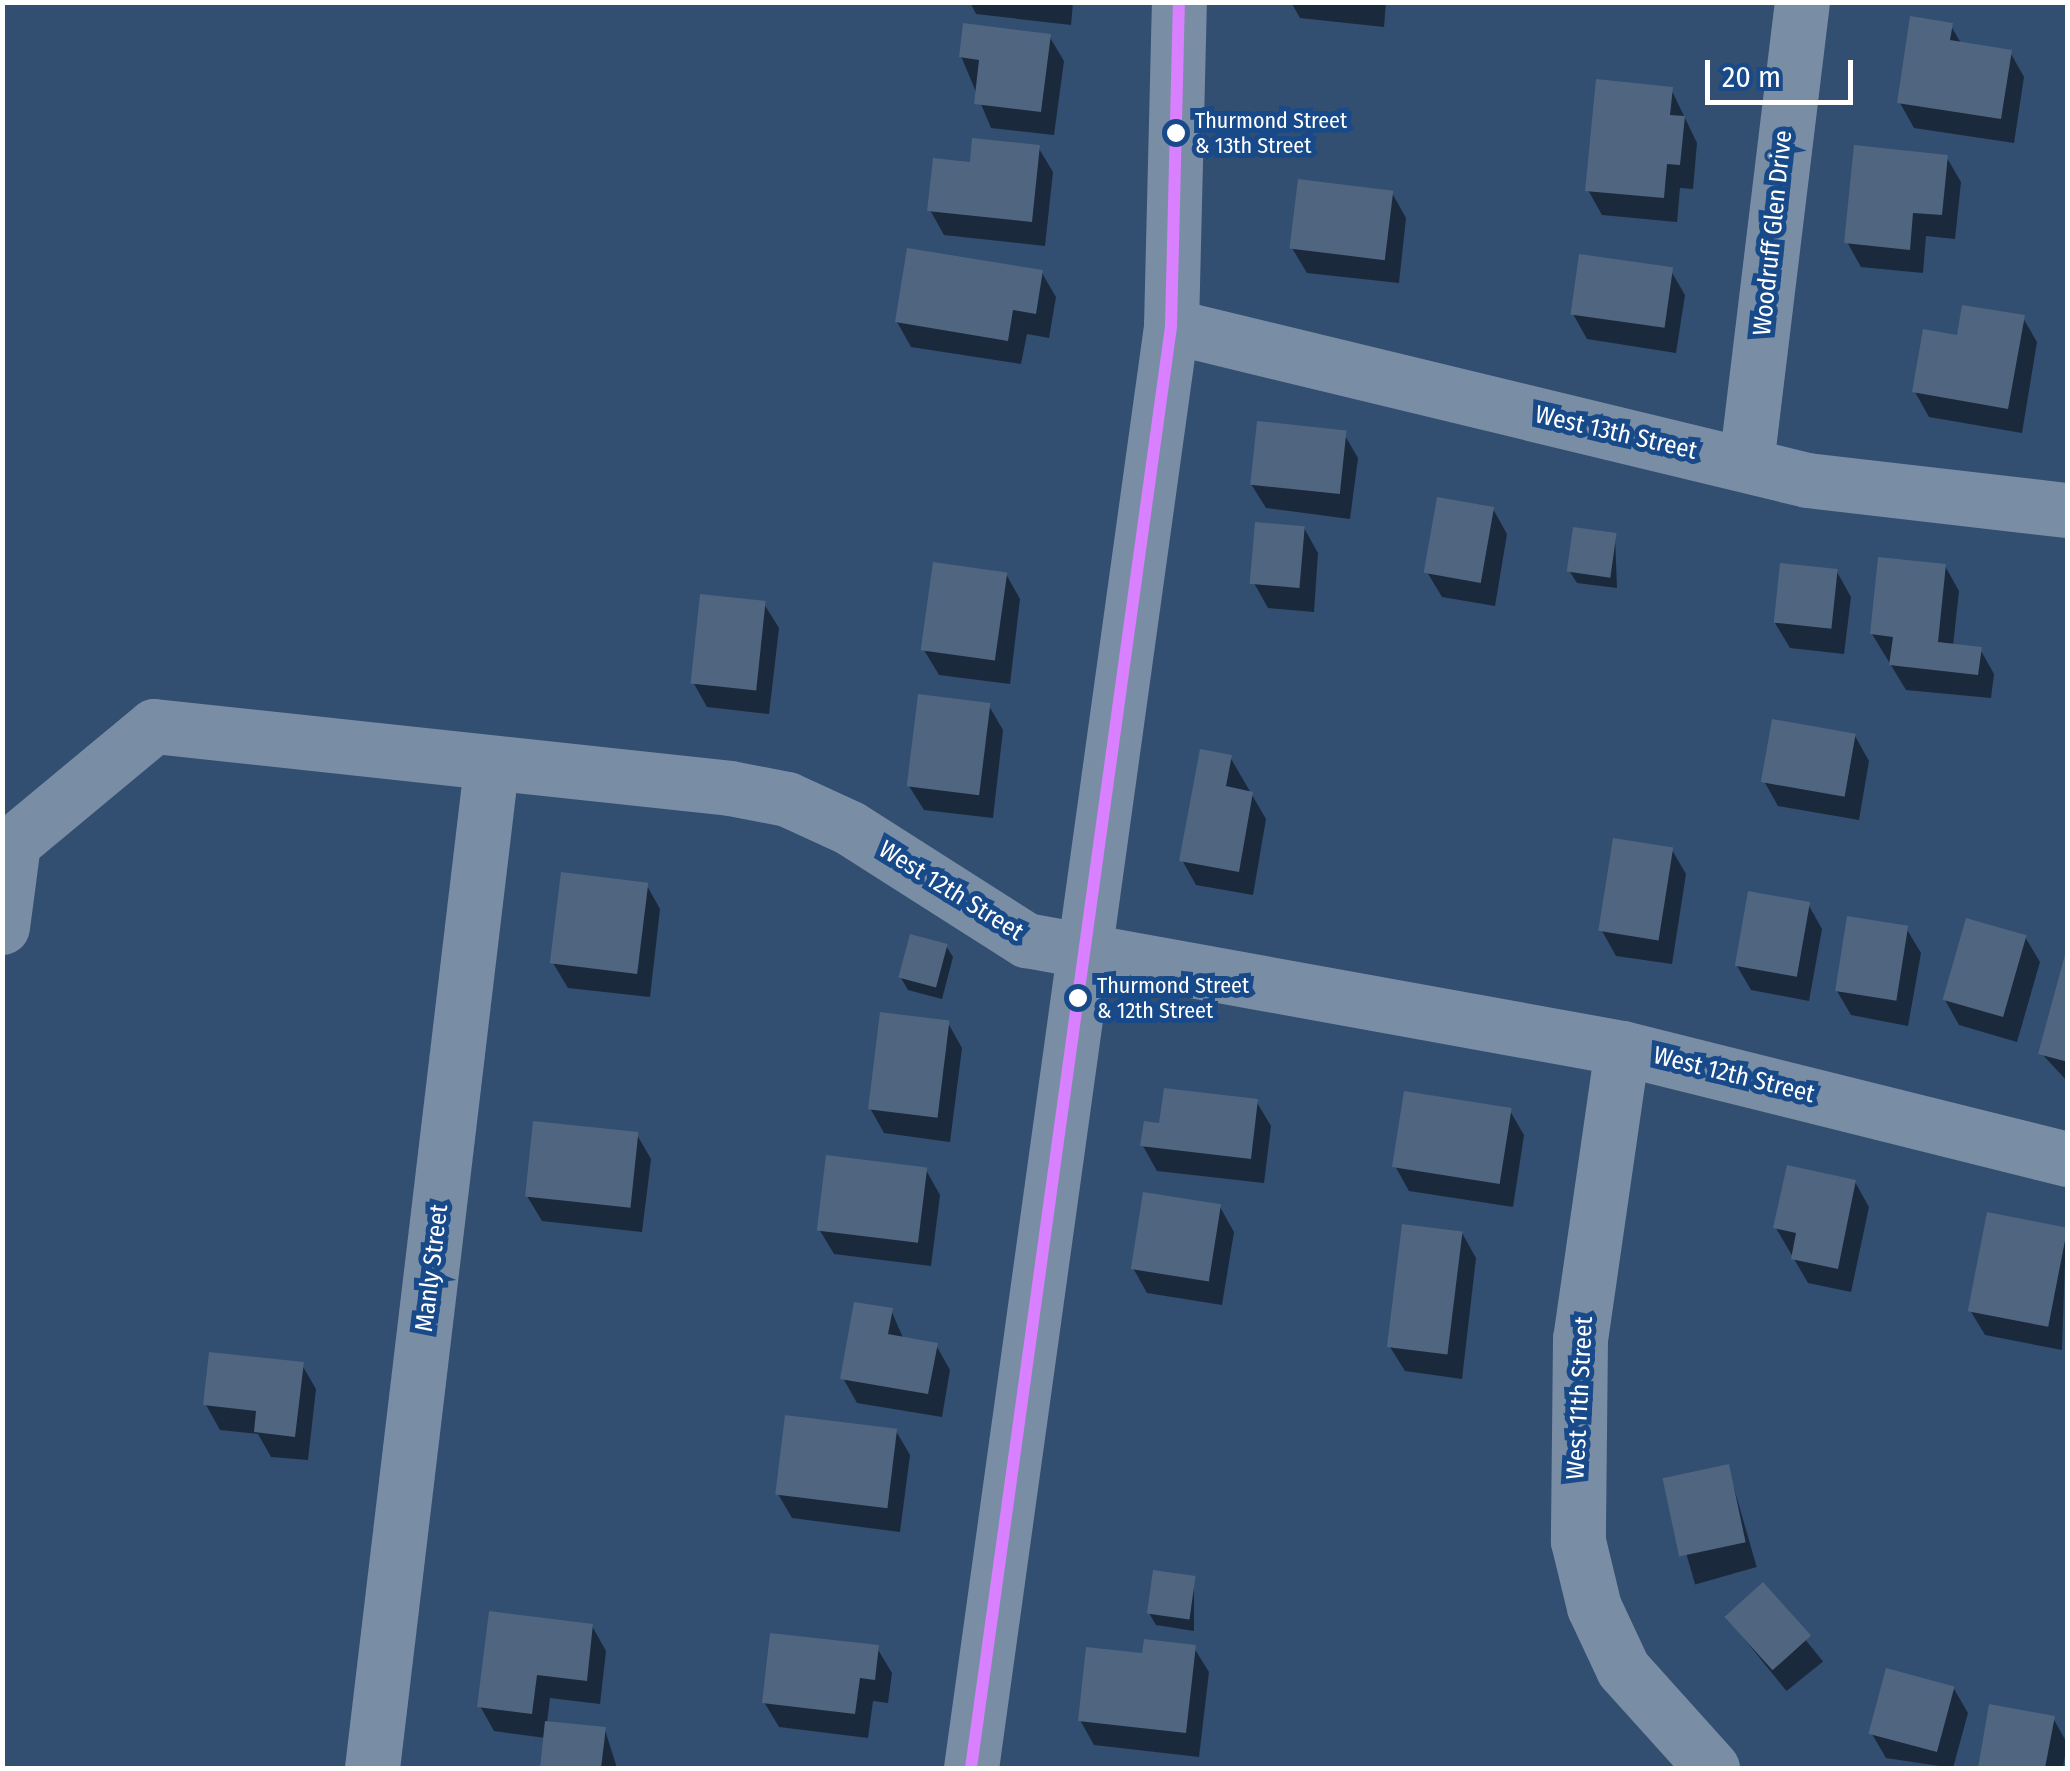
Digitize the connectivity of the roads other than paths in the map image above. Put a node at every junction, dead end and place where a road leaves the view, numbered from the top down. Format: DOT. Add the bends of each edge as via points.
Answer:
graph roads {
  1 [pos="1179,2"];
  2 [pos="1802,2"];
  3 [pos="1170,326"];
  4 [pos="1746,464"];
  5 [pos="2068,510"];
  6 [pos="491,768"];
  7 [pos="2,926"];
  8 [pos="1082,954"];
  9 [pos="1622,1048"];
  10 [pos="2068,1159"];
  11 [pos="372,1768"];
  12 [pos="971,1768"];
  13 [pos="1712,1768"];
  1 -- 3 [label="street"];
  2 -- 4 [label="street, Woodruff Glen Drive"];
  3 -- 4 [label="street, West 13th Street"];
  3 -- 8 [label="street"];
  4 -- 5 [label="street, West 13th Street"];
  6 -- 7 [label="street, West 12th Street" via="154,726 13,843"];
  6 -- 8 [label="street, West 12th Street" via="787,799 1026,940"];
  6 -- 11 [label="street, Manly Street"];
  8 -- 9 [label="street, West 12th Street"];
  8 -- 12 [label="street"];
  9 -- 10 [label="street, West 12th Street"];
  9 -- 13 [label="street, West 11th Street" via="1580,1338 1578,1540 1594,1606 1623,1669"];
}
